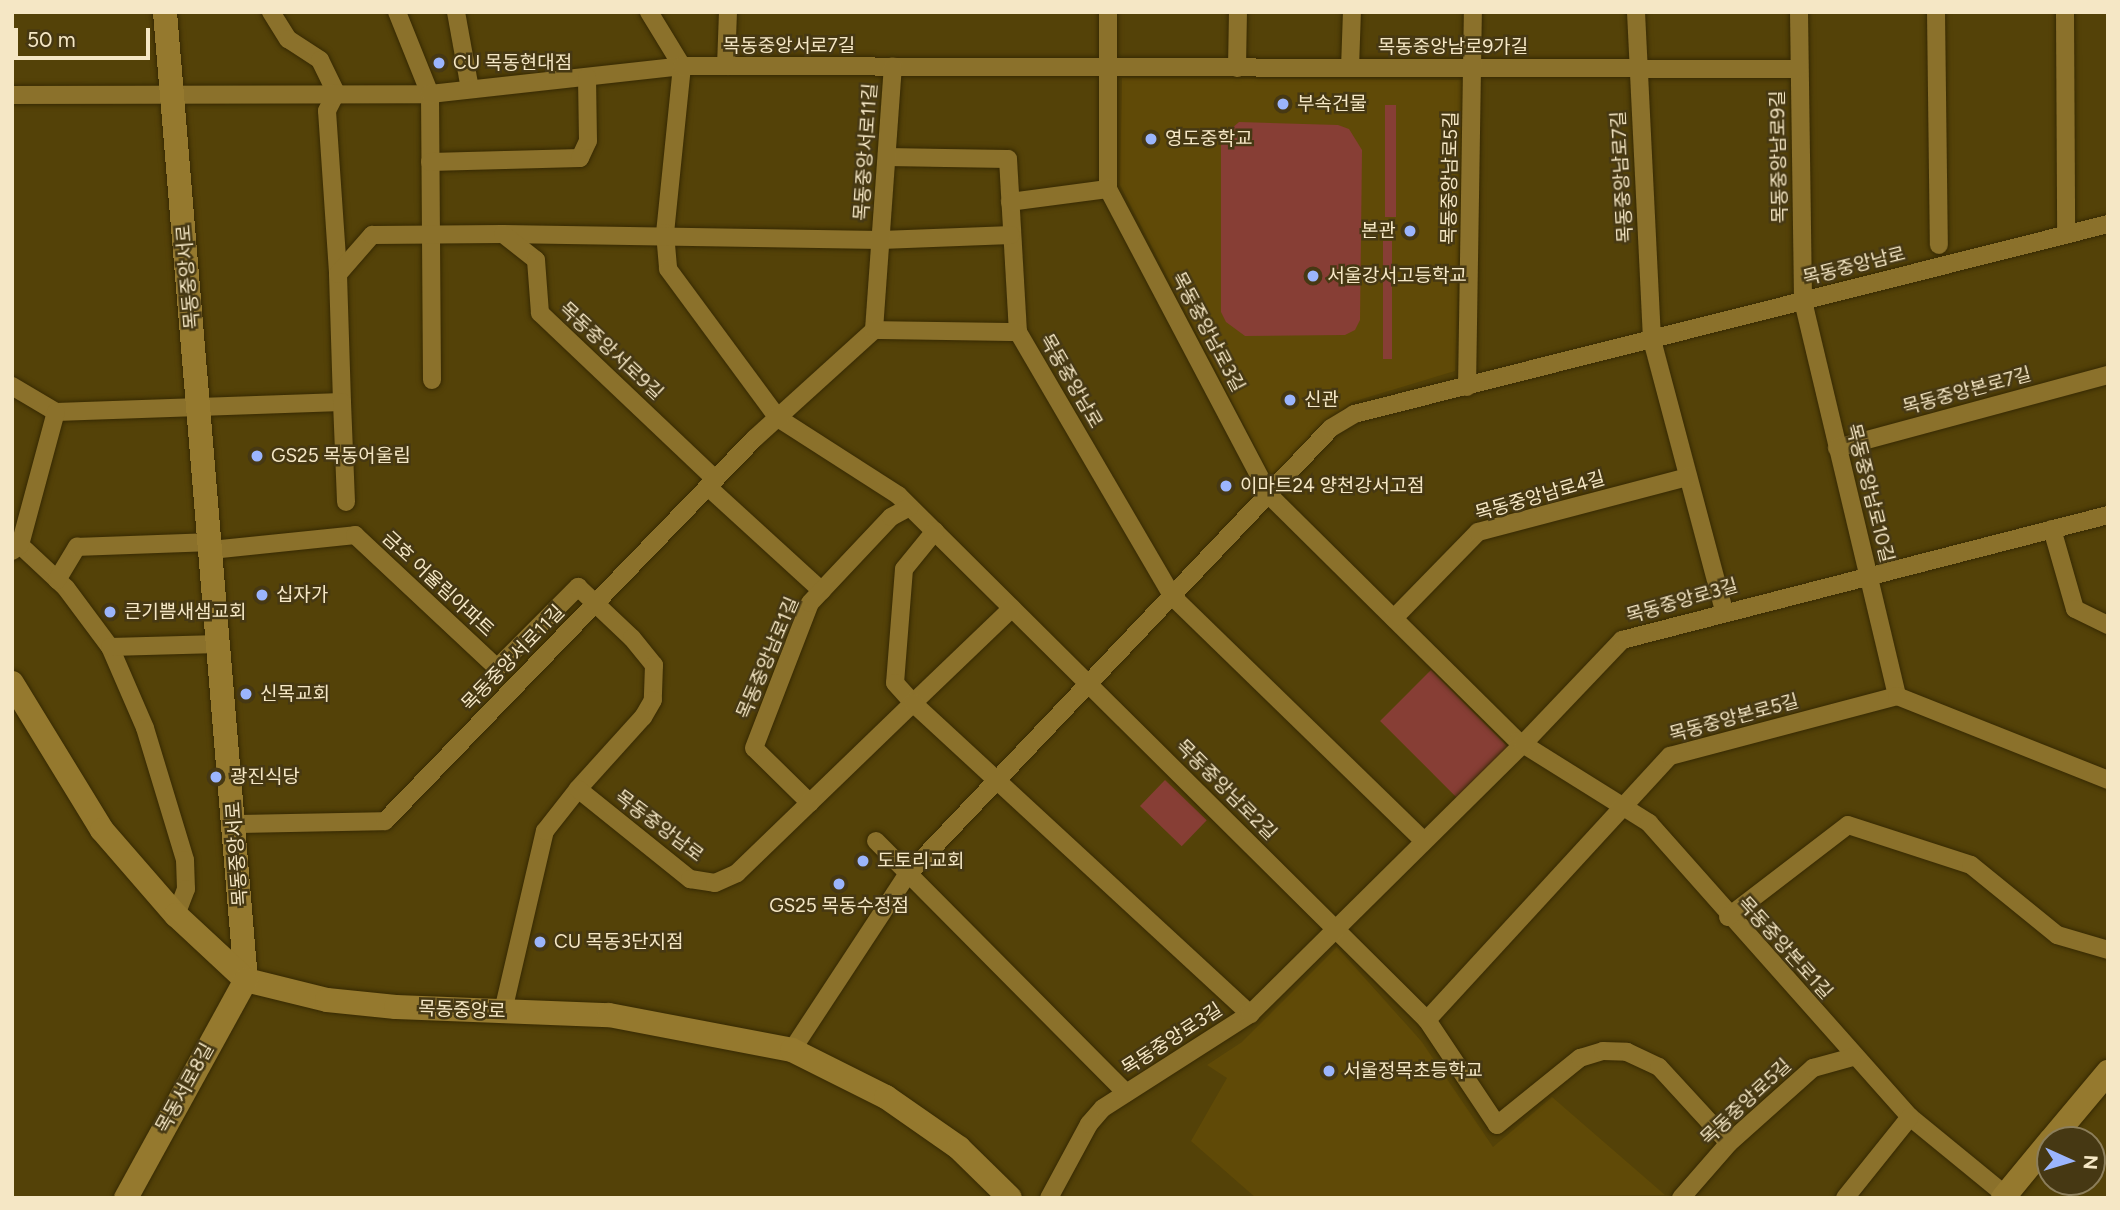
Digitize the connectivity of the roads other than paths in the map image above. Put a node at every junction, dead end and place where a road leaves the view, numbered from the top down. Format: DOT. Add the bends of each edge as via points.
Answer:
graph roads {
  1 [pos="166,12"];
  2 [pos="271,12"];
  3 [pos="397,12"];
  4 [pos="456,12"];
  5 [pos="649,12"];
  6 [pos="728,12"];
  7 [pos="1108,12"];
  8 [pos="1238,12"];
  9 [pos="1352,12"];
  10 [pos="1473,12"];
  11 [pos="1636,12"];
  12 [pos="1799,12"];
  13 [pos="1936,12"];
  14 [pos="2065,12"];
  15 [pos="682,66"];
  16 [pos="726,66"];
  17 [pos="893,67"];
  18 [pos="1108,67"];
  19 [pos="1237,68"];
  20 [pos="1350,68"];
  21 [pos="1473,68"];
  22 [pos="1637,68"];
  23 [pos="1798,69"];
  24 [pos="587,77"];
  25 [pos="470,89"];
  26 [pos="172,93"];
  27 [pos="335,93"];
  28 [pos="430,94"];
  29 [pos="12,95"];
  30 [pos="887,157"];
  31 [pos="430,162"];
  32 [pos="1108,189"];
  33 [pos="1010,202"];
  34 [pos="2108,223"];
  35 [pos="665,233"];
  36 [pos="431,234"];
  37 [pos="503,234"];
  38 [pos="1012,234"];
  39 [pos="2066,234"];
  40 [pos="881,240"];
  41 [pos="1939,245"];
  42 [pos="338,274"];
  43 [pos="1803,301"];
  44 [pos="874,330"];
  45 [pos="1018,332"];
  46 [pos="1652,340"];
  47 [pos="2108,375"];
  48 [pos="432,380"];
  49 [pos="12,386"];
  50 [pos="1467,387"];
  51 [pos="342,402"];
  52 [pos="199,406"];
  53 [pos="56,412"];
  54 [pos="778,418"];
  55 [pos="1837,448"];
  56 [pos="1688,477"];
  57 [pos="712,483"];
  58 [pos="1270,496"];
  59 [pos="346,502"];
  60 [pos="910,507"];
  61 [pos="2108,515"];
  62 [pos="2052,529"];
  63 [pos="935,531"];
  64 [pos="211,546"];
  65 [pos="16,548"];
  66 [pos="1869,574"];
  67 [pos="57,580"];
  68 [pos="822,591"];
  69 [pos="1172,596"];
  70 [pos="594,604"];
  71 [pos="1012,608"];
  72 [pos="1724,610"];
  73 [pos="1394,618"];
  74 [pos="2108,625"];
  75 [pos="219,645"];
  76 [pos="110,647"];
  77 [pos="12,683"];
  78 [pos="1088,683"];
  79 [pos="1897,696"];
  80 [pos="912,703"];
  81 [pos="1523,744"];
  82 [pos="2108,780"];
  83 [pos="995,781"];
  84 [pos="578,789"];
  85 [pos="810,803"];
  86 [pos="1627,807"];
  87 [pos="234,824"];
  88 [pos="876,841"];
  89 [pos="1424,841"];
  90 [pos="906,875"];
  91 [pos="176,915"];
  92 [pos="1728,917"];
  93 [pos="1335,927"];
  94 [pos="2108,950"];
  95 [pos="247,980"];
  96 [pos="503,1011"];
  97 [pos="1250,1014"];
  98 [pos="1427,1020"];
  99 [pos="792,1050"];
  100 [pos="1853,1057"];
  101 [pos="2108,1072"];
  102 [pos="1126,1093"];
  103 [pos="1910,1117"];
  104 [pos="2062,1126"];
  105 [pos="1729,1143"];
  106 [pos="2036,1158"];
  107 [pos="2006,1197"];
  108 [pos="126,1198"];
  109 [pos="1010,1198"];
  110 [pos="1049,1198"];
  111 [pos="1681,1198"];
  112 [pos="1845,1198"];
  1 -- 26 [label="street, 목동중앙서로"];
  2 -- 27 [label="street" via="288,39 320,60"];
  3 -- 28 [label="street"];
  4 -- 25 [label="street"];
  5 -- 15 [label="street"];
  6 -- 16 [label="street"];
  7 -- 18 [label="street, 목동중앙남로3길"];
  8 -- 19 [label="street"];
  9 -- 20 [label="street"];
  10 -- 21 [label="street, 목동중앙남로5길"];
  11 -- 22 [label="street, 목동중앙남로7길"];
  12 -- 23 [label="street, 목동중앙남로9길"];
  13 -- 41 [label="street"];
  14 -- 39 [label="street"];
  15 -- 16 [label="street, 목동중앙서로7길"];
  15 -- 24 [label="street, 목동중앙서로7길"];
  15 -- 35 [label="street"];
  16 -- 17 [label="street, 목동중앙서로7길"];
  17 -- 18 [label="street, 목동중앙서로7길"];
  17 -- 30 [label="street, 목동중앙서로11길"];
  18 -- 19 [label="street, 목동중앙남로9가길"];
  18 -- 32 [label="street, 목동중앙남로3길"];
  19 -- 20 [label="street, 목동중앙남로9가길"];
  20 -- 21 [label="street, 목동중앙남로9가길"];
  21 -- 22 [label="street, 목동중앙남로9가길"];
  21 -- 50 [label="street, 목동중앙남로5길"];
  22 -- 23 [label="street, 목동중앙남로9가길"];
  22 -- 46 [label="street, 목동중앙남로7길"];
  23 -- 43 [label="street, 목동중앙남로9길"];
  24 -- 25 [label="street, 목동중앙서로7길"];
  24 -- 31 [label="street" via="588,141 580,158"];
  25 -- 28 [label="street, 목동중앙서로7길"];
  26 -- 27 [label="street, 목동중앙서로7길"];
  26 -- 29 [label="street, 목동중앙서로7길"];
  26 -- 52 [label="street, 목동중앙서로"];
  27 -- 28 [label="street, 목동중앙서로7길"];
  27 -- 42 [label="street" via="327,111"];
  28 -- 31 [label="street"];
  30 -- 33 [label="street, 목동중앙남로" via="1008,159"];
  30 -- 40 [label="street, 목동중앙서로11길"];
  31 -- 36 [label="street"];
  32 -- 33 [label="street"];
  32 -- 58 [label="street, 목동중앙남로3길"];
  33 -- 38 [label="street, 목동중앙남로"];
  34 -- 39 [label="street, 목동중앙남로"];
  35 -- 37 [label="street, 목동중앙서로11길"];
  35 -- 40 [label="street, 목동중앙서로11길"];
  35 -- 54 [label="street" via="668,269"];
  36 -- 37 [label="street"];
  36 -- 42 [label="street" via="372,235"];
  36 -- 48 [label="street"];
  37 -- 57 [label="street, 목동중앙서로9길" via="536,260 540,313"];
  38 -- 40 [label="street"];
  38 -- 45 [label="street, 목동중앙남로"];
  39 -- 43 [label="street, 목동중앙남로"];
  40 -- 44 [label="street, 목동중앙서로11길"];
  42 -- 51 [label="street"];
  43 -- 46 [label="street, 목동중앙남로"];
  43 -- 55 [label="street, 목동중앙남로10길"];
  44 -- 45 [label="street"];
  44 -- 54 [label="street, 목동중앙서로11길"];
  45 -- 69 [label="street, 목동중앙남로"];
  46 -- 50 [label="street, 목동중앙남로"];
  46 -- 56 [label="street"];
  47 -- 55 [label="street, 목동중앙본로7길"];
  49 -- 53 [label="street"];
  50 -- 58 [label="street, 목동중앙남로" via="1354,414 1331,428"];
  51 -- 52 [label="street"];
  51 -- 59 [label="street"];
  52 -- 53 [label="street"];
  52 -- 64 [label="street, 목동중앙서로"];
  53 -- 65 [label="street"];
  54 -- 57 [label="street, 목동중앙서로11길"];
  54 -- 60 [label="street"];
  55 -- 66 [label="street, 목동중앙남로10길"];
  56 -- 72 [label="street"];
  56 -- 73 [label="street, 목동중앙남로4길" via="1478,532"];
  57 -- 68 [label="street, 목동중앙남로1길"];
  57 -- 70 [label="street, 목동중앙서로11길"];
  58 -- 69 [label="street, 목동중앙남로"];
  58 -- 73 [label="street"];
  60 -- 63 [label="street"];
  60 -- 68 [label="street, 목동중앙남로1길" via="891,517"];
  61 -- 62 [label="street, 목동중앙로3길"];
  62 -- 66 [label="street, 목동중앙로3길"];
  62 -- 74 [label="street" via="2075,609"];
  63 -- 71 [label="street"];
  63 -- 80 [label="street" via="904,569 895,683"];
  64 -- 67 [label="street" via="77,547"];
  64 -- 70 [label="street, 금호 어울림아파트" via="355,535 497,668 578,587"];
  64 -- 75 [label="street, 목동중앙서로"];
  65 -- 67 [label="street"];
  66 -- 72 [label="street, 목동중앙로3길"];
  66 -- 79 [label="street, 목동중앙남로10길"];
  67 -- 76 [label="street"];
  68 -- 85 [label="street, 목동중앙남로1길" via="810,603 754,748"];
  69 -- 78 [label="street, 목동중앙남로"];
  69 -- 89 [label="street, 목동중앙남로"];
  70 -- 84 [label="street" via="632,638 653,665 653,700 643,718"];
  70 -- 87 [label="street, 목동중앙서로11길" via="386,821"];
  71 -- 78 [label="street"];
  71 -- 80 [label="street"];
  72 -- 81 [label="street, 목동중앙로3길" via="1622,640"];
  73 -- 81 [label="street"];
  75 -- 76 [label="street"];
  75 -- 87 [label="street, 목동중앙서로"];
  76 -- 91 [label="street" via="145,728 185,860 186,890"];
  77 -- 91 [label="street, 목동중앙로" via="102,830"];
  78 -- 83 [label="street, 목동중앙남로"];
  78 -- 93 [label="street, 목동중앙남로2길"];
  79 -- 82 [label="street"];
  79 -- 86 [label="street, 목동중앙본로5길" via="1670,756"];
  80 -- 83 [label="street"];
  80 -- 85 [label="street, 목동중앙남로"];
  81 -- 86 [label="street, 목동중앙본로1길"];
  81 -- 89 [label="street, 목동중앙로3길"];
  83 -- 90 [label="street, 목동중앙남로"];
  83 -- 97 [label="street"];
  84 -- 85 [label="street, 목동중앙남로" via="690,879 715,883 737,873"];
  84 -- 96 [label="street" via="545,831"];
  86 -- 92 [label="street, 목동중앙본로1길" via="1649,823"];
  86 -- 98 [label="street, 목동중앙본로5길"];
  87 -- 95 [label="street, 목동중앙서로"];
  88 -- 90 [label="street"];
  89 -- 93 [label="street, 목동중앙로3길"];
  90 -- 99 [label="street, 목동중앙남로"];
  90 -- 102 [label="street"];
  91 -- 95 [label="street, 목동중앙로"];
  92 -- 94 [label="street" via="1848,825 1971,865 2057,935"];
  92 -- 100 [label="street, 목동중앙본로1길"];
  93 -- 97 [label="street, 목동중앙로3길"];
  93 -- 98 [label="street"];
  95 -- 96 [label="street, 목동중앙로" via="327,1000"];
  95 -- 108 [label="street, 목동서로8길"];
  96 -- 99 [label="street, 목동중앙로" via="609,1015"];
  97 -- 102 [label="street, 목동중앙로3길"];
  98 -- 105 [label="street" via="1497,1125 1580,1058 1603,1051 1627,1052 1659,1068"];
  99 -- 109 [label="street, 목동중앙로" via="886,1097 959,1149"];
  100 -- 103 [label="street, 목동중앙본로1길"];
  100 -- 105 [label="street, 목동중앙로5길" via="1813,1068"];
  101 -- 104 [label="street"];
  102 -- 110 [label="street, 목동중앙로3길" via="1089,1124"];
  103 -- 107 [label="street, 목동중앙본로1길"];
  103 -- 112 [label="street"];
  105 -- 111 [label="street, 목동중앙로5길"];
  106 -- 107 [label="street"];
}
